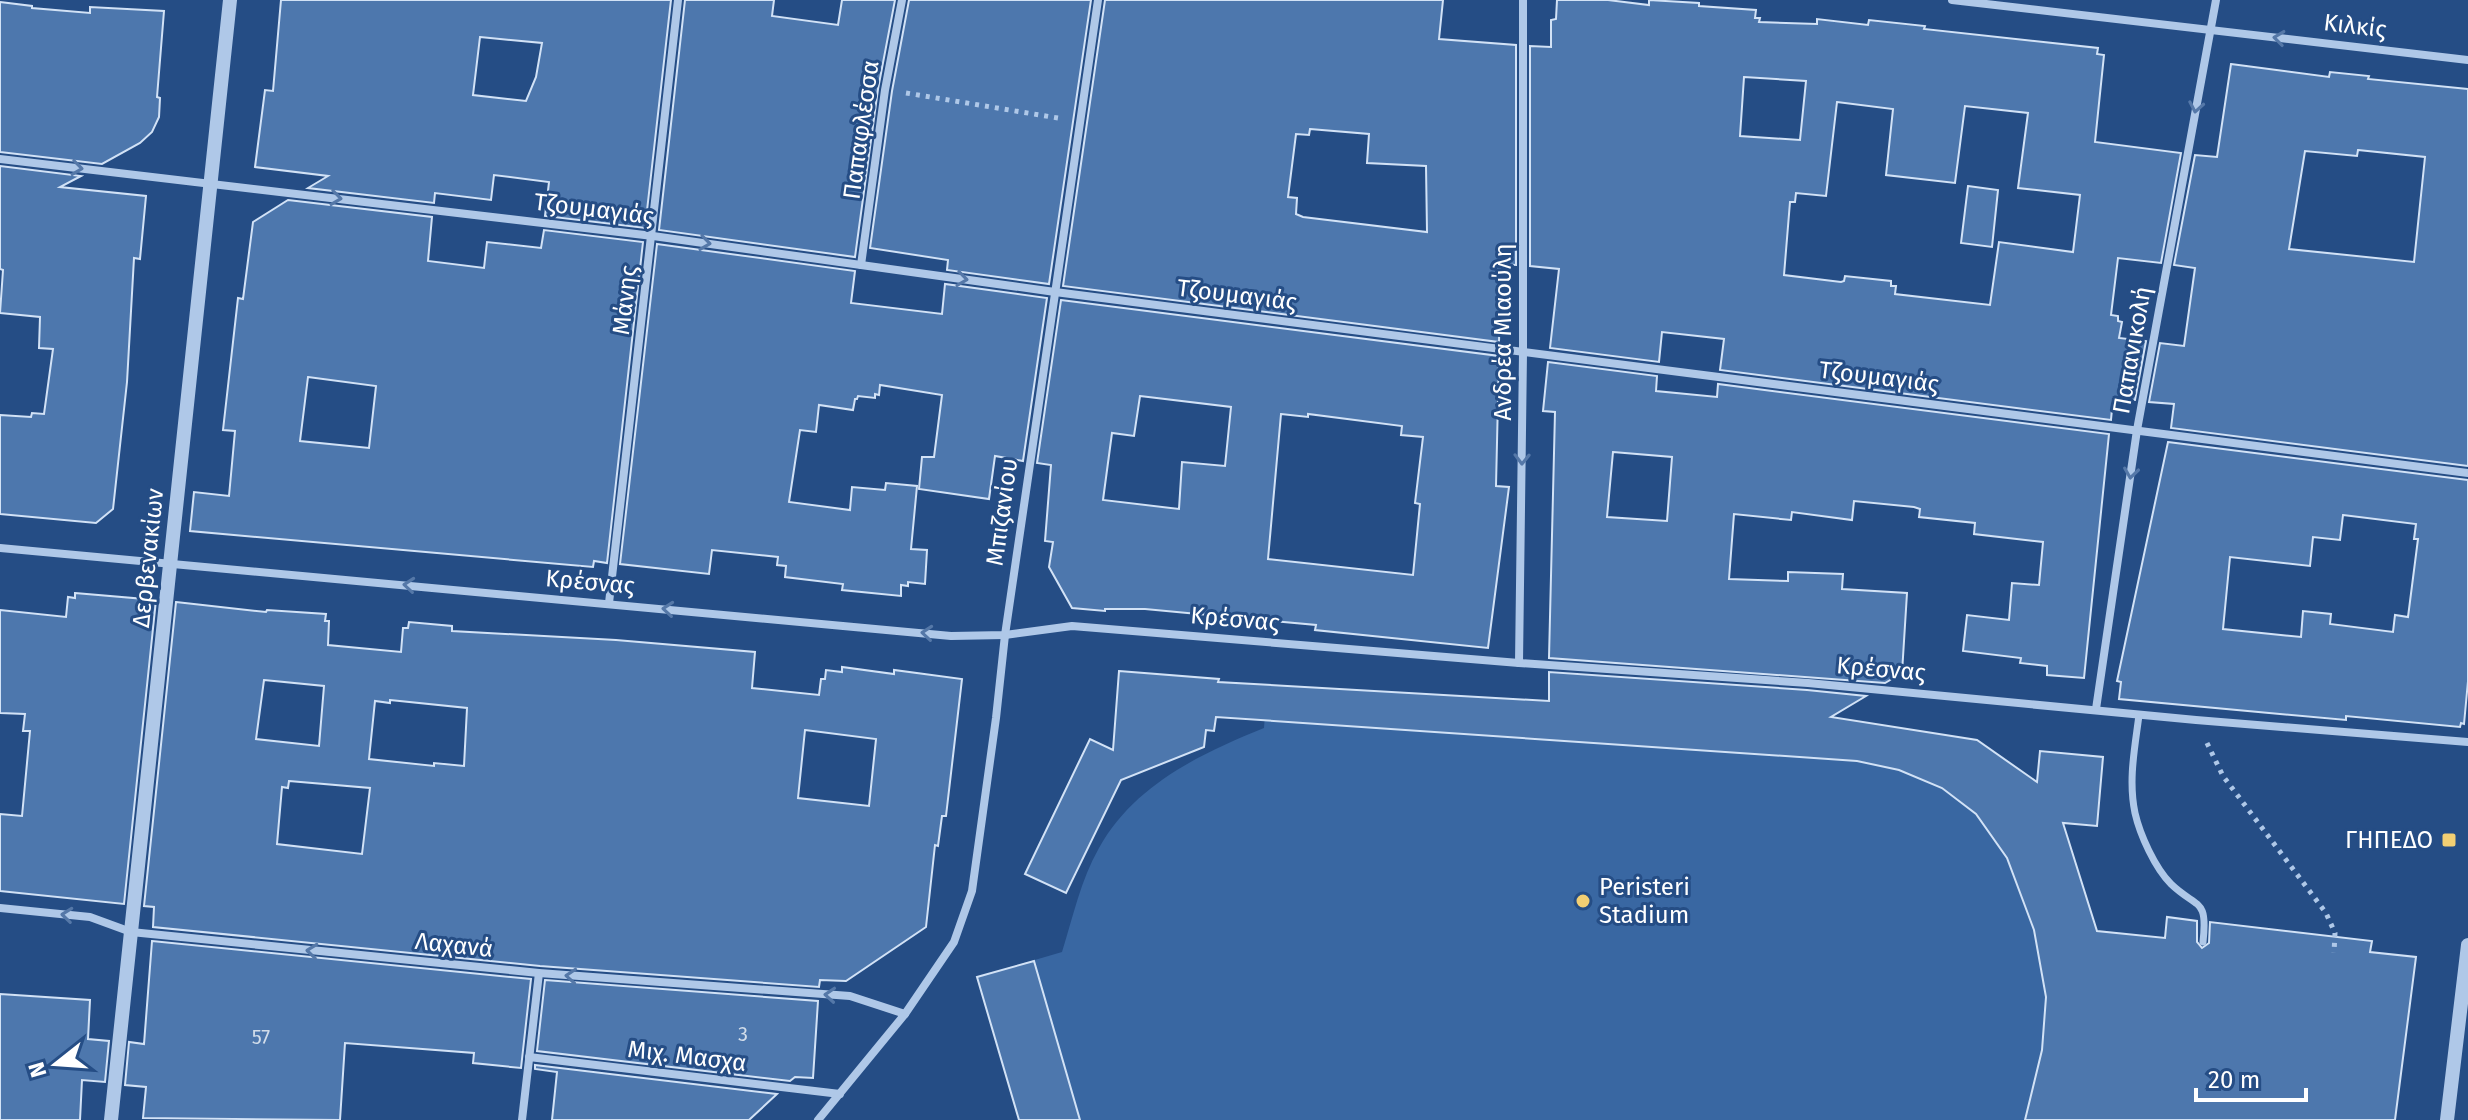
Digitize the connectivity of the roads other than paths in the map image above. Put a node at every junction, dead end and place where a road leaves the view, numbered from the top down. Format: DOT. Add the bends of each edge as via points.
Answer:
graph roads {
  1 [pos="230,0"];
  2 [pos="678,0"];
  3 [pos="902,0"];
  4 [pos="1098,0"];
  5 [pos="1523,0"];
  6 [pos="1952,0"];
  7 [pos="2216,0"];
  8 [pos="2210,30"];
  9 [pos="2468,60"];
  10 [pos="0,159"];
  11 [pos="210,183"];
  12 [pos="653,236"];
  13 [pos="861,265"];
  14 [pos="1055,292"];
  15 [pos="1523,353"];
  16 [pos="2137,430"];
  17 [pos="2468,473"];
  18 [pos="0,548"];
  19 [pos="170,563"];
  20 [pos="609,603"];
  21 [pos="1005,635"];
  22 [pos="1519,663"];
  23 [pos="2096,709"];
  24 [pos="2139,715"];
  25 [pos="2468,742"];
  26 [pos="0,908"];
  27 [pos="131,932"];
  28 [pos="2203,942"];
  29 [pos="2468,945"];
  30 [pos="539,973"];
  31 [pos="905,1014"];
  32 [pos="529,1057"];
  33 [pos="840,1094"];
  34 [pos="111,1120"];
  35 [pos="522,1120"];
  36 [pos="818,1120"];
  37 [pos="2447,1120"];
  1 -- 11 [label="street, Δερβενακίων"];
  2 -- 12 [label="street, Μάνης"];
  3 -- 13 [label="street, Παπαφλέσσα"];
  4 -- 14 [label="street, Μπιζανίου"];
  5 -- 15 [label="street, Ανδρέα Μιαούλη"];
  6 -- 8 [label="street, Κιλκίς"];
  7 -- 8 [label="street, Παπανικολή"];
  9 -- 8 [label="street, Κιλκίς, one-way"];
  8 -- 16 [label="street, Παπανικολή, one-way"];
  10 -- 11 [label="street, Τζουμαγιάς, one-way"];
  11 -- 12 [label="street, Τζουμαγιάς, one-way"];
  11 -- 19 [label="street, Δερβενακίων"];
  12 -- 13 [label="street, Τζουμαγιάς, one-way"];
  12 -- 20 [label="street, Μάνης"];
  13 -- 14 [label="street, Τζουμαγιάς, one-way"];
  14 -- 15 [label="street, Τζουμαγιάς"];
  14 -- 21 [label="street, Μπιζανίου"];
  15 -- 16 [label="street, Τζουμαγιάς"];
  15 -- 22 [label="street, Ανδρέα Μιαούλη, one-way"];
  16 -- 17 [label="street, Τζουμαγιάς"];
  16 -- 23 [label="street, Παπανικολή, one-way"];
  18 -- 19 [label="street, Κρέσνας"];
  20 -- 19 [label="street, Κρέσνας, one-way"];
  19 -- 27 [label="street, Δερβενακίων"];
  21 -- 20 [label="street, Κρέσνας, one-way" via="951,636"];
  21 -- 22 [label="street, Κρέσνας" via="1072,626"];
  21 -- 31 [label="street, Μπιζανίου" via="972,891 954,942"];
  22 -- 23 [label="street, Κρέσνας"];
  23 -- 24 [label="street, Κρέσνας"];
  24 -- 25 [label="street, Κρέσνας"];
  24 -- 28 [label="street" via="2131,780 2135,812 2156,862 2171,883 2199,903 2205,921"];
  27 -- 26 [label="street, Λαχανά, one-way" via="90,917"];
  30 -- 27 [label="street, Λαχανά, one-way"];
  27 -- 34 [label="street, Δερβενακίων"];
  29 -- 37 [label="street"];
  31 -- 30 [label="street, Λαχανά, one-way" via="850,996"];
  30 -- 32 [label="street"];
  31 -- 33 [label="street, Μπιζανίου"];
  32 -- 33 [label="street, Μιχ. Μασχα"];
  32 -- 35 [label="street"];
  33 -- 36 [label="street, Μπιζανίου"];
}
